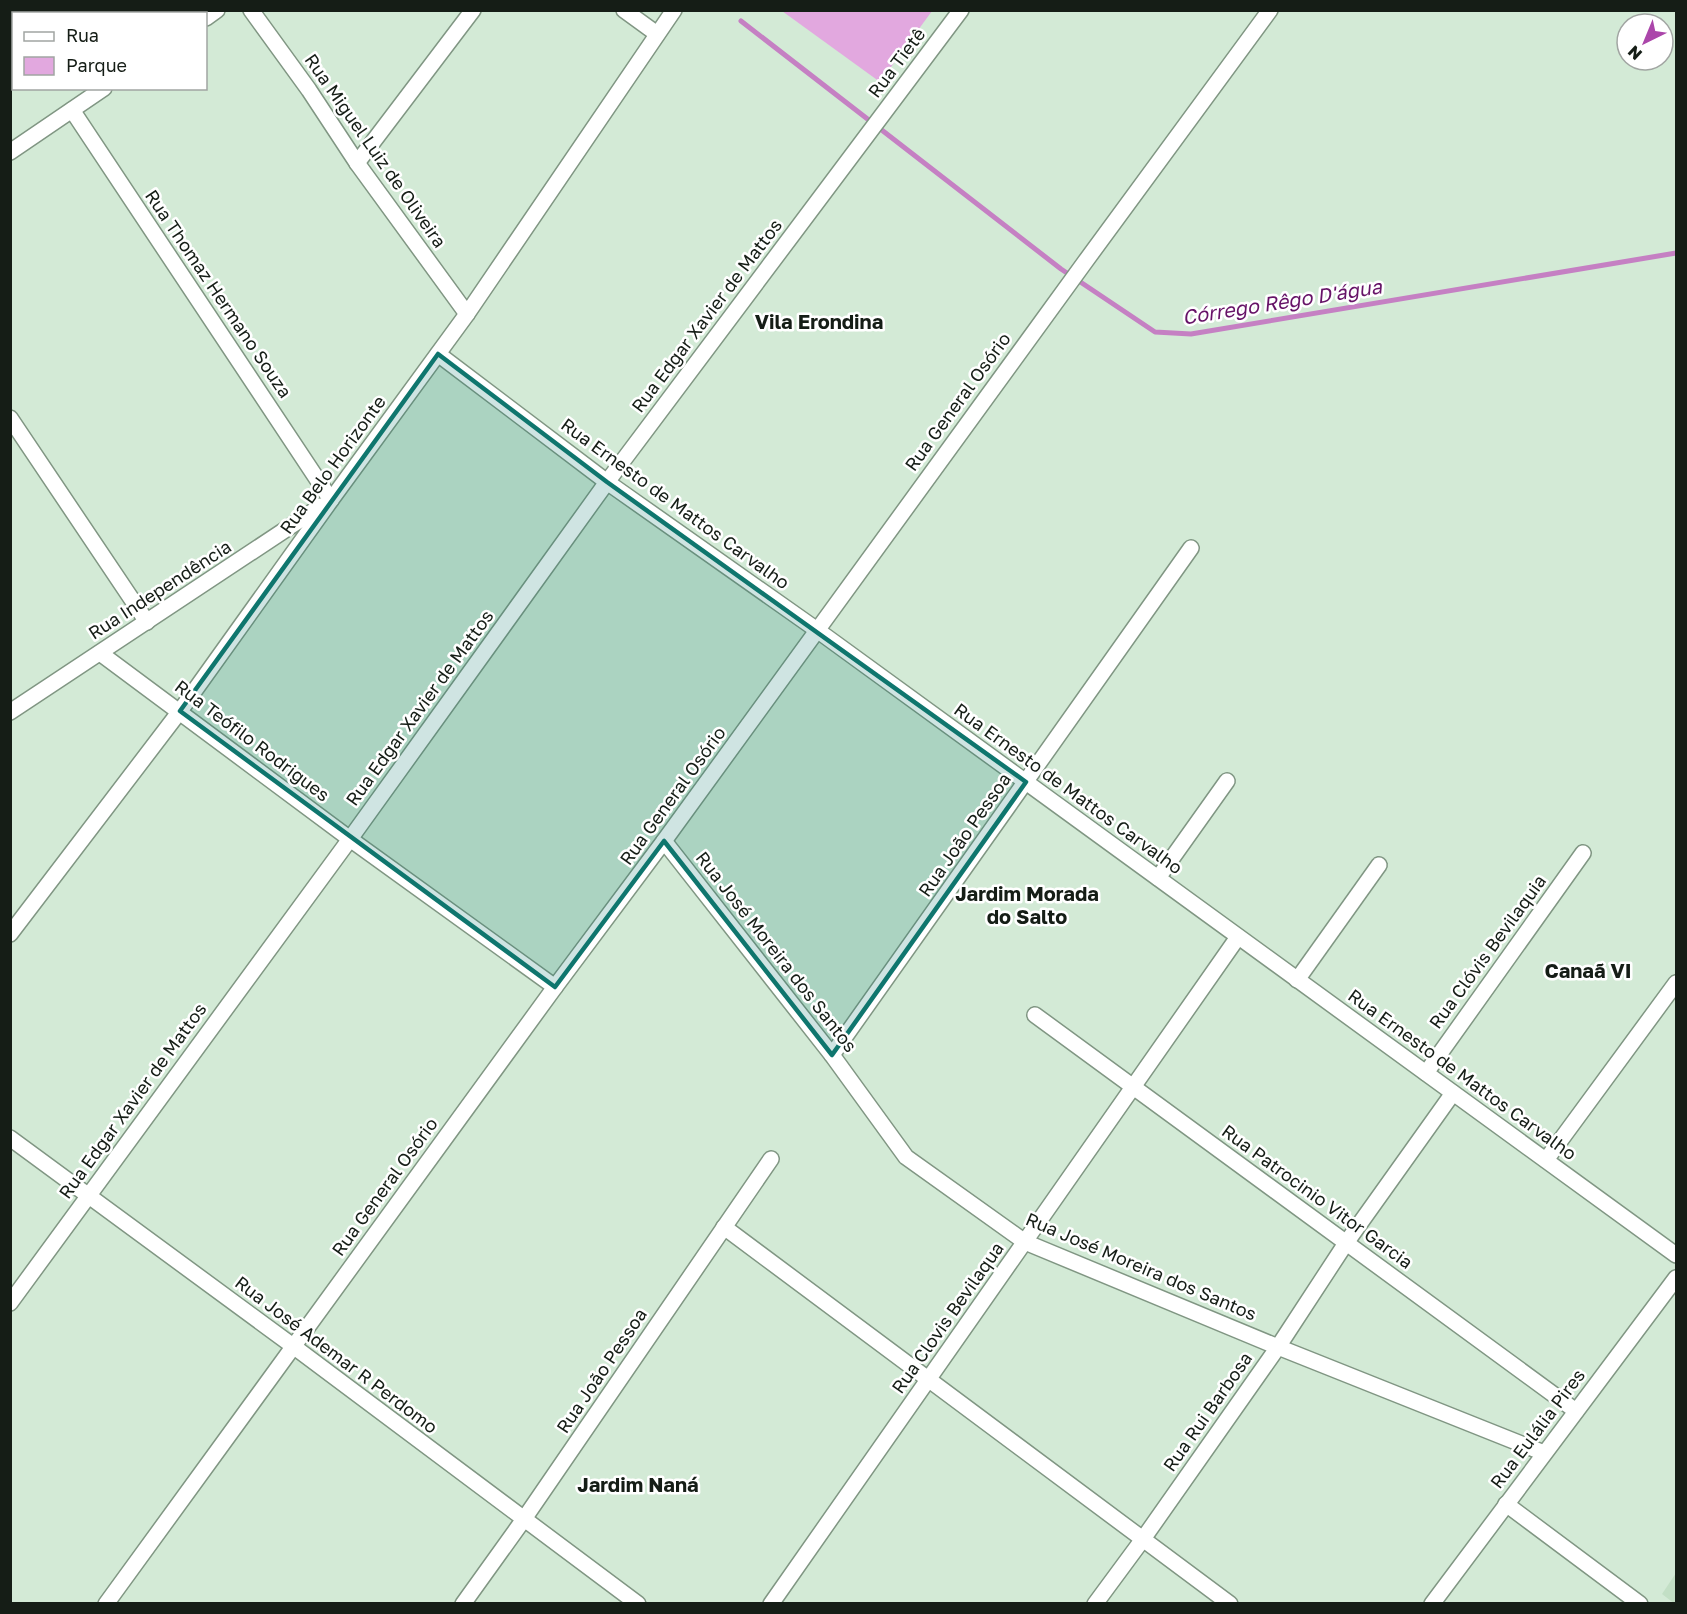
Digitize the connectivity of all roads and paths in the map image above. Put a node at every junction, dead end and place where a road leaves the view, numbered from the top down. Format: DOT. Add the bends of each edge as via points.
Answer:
graph roads {
  1 [pos="251,10"];
  2 [pos="473,10"];
  3 [pos="624,10"];
  4 [pos="674,10"];
  5 [pos="961,10"];
  6 [pos="1270,10"];
  7 [pos="657,34"];
  8 [pos="101,90"];
  9 [pos="72,110"];
  10 [pos="864,139"];
  11 [pos="10,152"];
  12 [pos="357,163"];
  13 [pos="467,315"];
  14 [pos="438,354"];
  15 [pos="10,418"];
  16 [pos="607,482"];
  17 [pos="331,500"];
  18 [pos="1191,548"];
  19 [pos="147,622"];
  20 [pos="817,630"];
  21 [pos="100,653"];
  22 [pos="180,711"];
  23 [pos="10,712"];
  24 [pos="1227,781"];
  25 [pos="1026,782"];
  26 [pos="350,839"];
  27 [pos="664,841"];
  28 [pos="1583,853"];
  29 [pos="1379,865"];
  30 [pos="1158,878"];
  31 [pos="10,934"];
  32 [pos="1238,937"];
  33 [pos="1297,980"];
  34 [pos="1677,983"];
  35 [pos="555,987"];
  36 [pos="1035,1015"];
  37 [pos="832,1055"];
  38 [pos="1426,1073"];
  39 [pos="1133,1087"];
  40 [pos="1453,1093"];
  41 [pos="10,1138"];
  42 [pos="771,1159"];
  43 [pos="1546,1160"];
  44 [pos="88,1196"];
  45 [pos="724,1227"];
  46 [pos="1025,1242"];
  47 [pos="1346,1243"];
  48 [pos="1677,1255"];
  49 [pos="1677,1278"];
  50 [pos="10,1303"];
  51 [pos="293,1346"];
  52 [pos="1278,1347"];
  53 [pos="929,1379"];
  54 [pos="1576,1411"];
  55 [pos="1544,1453"];
  56 [pos="1506,1504"];
  57 [pos="524,1519"];
  58 [pos="1143,1539"];
  59 [pos="106,1604"];
  60 [pos="463,1604"];
  61 [pos="638,1604"];
  62 [pos="771,1604"];
  63 [pos="1095,1604"];
  64 [pos="1230,1604"];
  65 [pos="1431,1604"];
  66 [pos="1640,1604"];
  1 -- 12 [label="street, Rua Miguel Luiz de Oliveira"];
  2 -- 12 [label="street"];
  3 -- 7 [label="street"];
  4 -- 7 [label="street, Rua Belo Horizonte"];
  5 -- 10 [label="street, Rua Tietê"];
  6 -- 20 [label="street, Rua General Osório"];
  7 -- 13 [label="street, Rua Belo Horizonte"];
  8 -- 9 [label="street"];
  9 -- 11 [label="street"];
  9 -- 17 [label="street, Rua Thomaz Hermano Souza"];
  10 -- 16 [label="street, Rua Edgar Xavier de Mattos"];
  12 -- 13 [label="street, Rua Miguel Luiz de Oliveira"];
  13 -- 14 [label="street, Rua Belo Horizonte"];
  14 -- 16 [label="street, Rua Ernesto de Mattos Carvalho"];
  14 -- 17 [label="street, Rua Belo Horizonte"];
  15 -- 19 [label="street"];
  16 -- 20 [label="street, Rua Ernesto de Mattos Carvalho"];
  16 -- 26 [label="street, Rua Edgar Xavier de Mattos"];
  17 -- 19 [label="street, Rua Independência"];
  17 -- 22 [label="street, Rua Belo Horizonte"];
  18 -- 25 [label="street, Rua João Pessoa"];
  19 -- 21 [label="street, Rua Independência"];
  20 -- 25 [label="street, Rua Ernesto de Mattos Carvalho"];
  20 -- 27 [label="street, Rua General Osório"];
  21 -- 22 [label="street, Rua Teófilo Rodrigues"];
  21 -- 23 [label="street, Rua Independência"];
  22 -- 26 [label="street, Rua Teófilo Rodrigues"];
  22 -- 31 [label="street, Rua Belo Horizonte"];
  24 -- 30 [label="street"];
  25 -- 30 [label="street, Rua Ernesto de Mattos Carvalho"];
  25 -- 37 [label="street, Rua João Pessoa"];
  26 -- 35 [label="street, Rua Teófilo Rodrigues"];
  26 -- 44 [label="street, Rua Edgar Xavier de Mattos"];
  27 -- 35 [label="street, Rua General Osório"];
  27 -- 37 [label="street, Rua José Moreira dos Santos"];
  28 -- 38 [label="street, Rua Clóvis Bevilaquia"];
  29 -- 33 [label="street"];
  30 -- 32 [label="street, Rua Ernesto de Mattos Carvalho"];
  32 -- 33 [label="street, Rua Ernesto de Mattos Carvalho"];
  32 -- 39 [label="street, Rua Clovis Bevilaqua"];
  33 -- 38 [label="street, Rua Ernesto de Mattos Carvalho"];
  34 -- 43 [label="street"];
  35 -- 51 [label="street, Rua General Osório"];
  36 -- 39 [label="street, Rua Patrocinio Vitor Garcia"];
  37 -- 46 [label="street, Rua José Moreira dos Santos" via="906,1157"];
  38 -- 40 [label="street, Rua Ernesto de Mattos Carvalho"];
  39 -- 46 [label="street, Rua Clovis Bevilaqua"];
  39 -- 47 [label="street, Rua Patrocinio Vitor Garcia"];
  40 -- 43 [label="street, Rua Ernesto de Mattos Carvalho"];
  40 -- 47 [label="street, Rua Rui Barbosa"];
  41 -- 44 [label="street, Rua José Ademar R Perdomo"];
  42 -- 45 [label="street, Rua João Pessoa"];
  43 -- 48 [label="street, Rua Ernesto de Mattos Carvalho"];
  44 -- 50 [label="street, Rua Edgar Xavier de Mattos"];
  44 -- 51 [label="street, Rua José Ademar R Perdomo"];
  45 -- 53 [label="street"];
  45 -- 57 [label="street, Rua João Pessoa"];
  46 -- 52 [label="street, Rua José Moreira dos Santos"];
  46 -- 53 [label="street, Rua Clovis Bevilaqua"];
  47 -- 52 [label="street, Rua Rui Barbosa"];
  47 -- 54 [label="street, Rua Patrocinio Vitor Garcia"];
  49 -- 54 [label="street, Rua Eulália Pires"];
  51 -- 57 [label="street, Rua José Ademar R Perdomo"];
  51 -- 59 [label="street, Rua General Osório"];
  52 -- 55 [label="street, Rua José Moreira dos Santos"];
  52 -- 58 [label="street, Rua Rui Barbosa"];
  53 -- 58 [label="street"];
  53 -- 62 [label="street, Rua Clovis Bevilaqua"];
  54 -- 55 [label="street, Rua Eulália Pires"];
  55 -- 56 [label="street, Rua Eulália Pires"];
  56 -- 65 [label="street, Rua Eulália Pires"];
  56 -- 66 [label="street"];
  57 -- 60 [label="street, Rua João Pessoa"];
  57 -- 61 [label="street, Rua José Ademar R Perdomo"];
  58 -- 63 [label="street, Rua Rui Barbosa"];
  58 -- 64 [label="street"];
}
